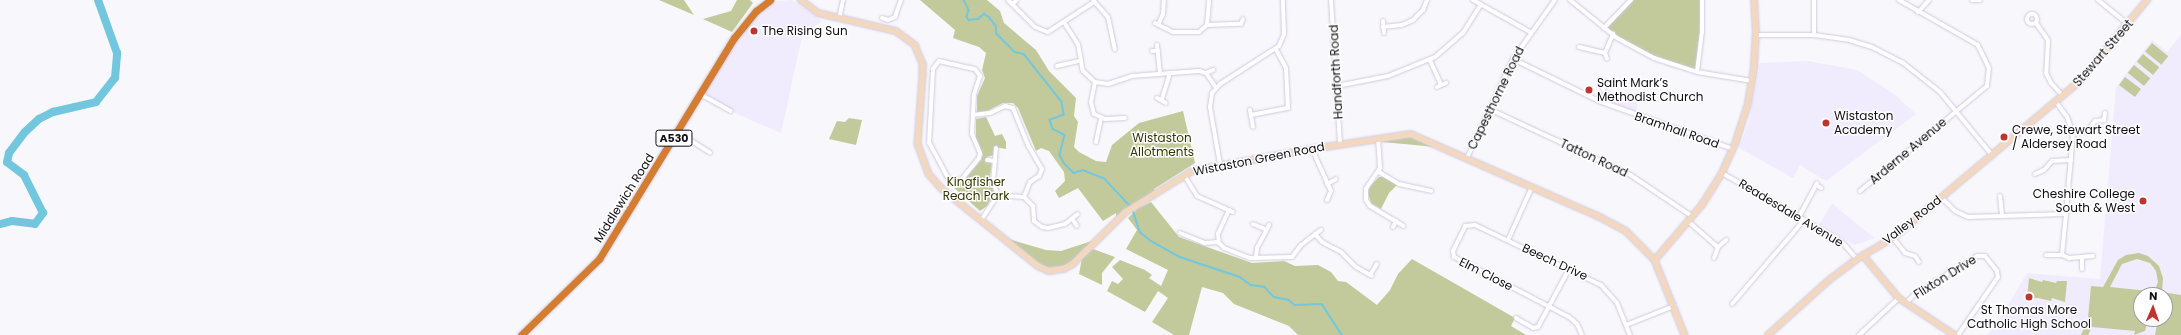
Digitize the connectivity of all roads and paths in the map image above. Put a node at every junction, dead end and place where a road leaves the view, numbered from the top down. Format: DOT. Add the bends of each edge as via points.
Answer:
graph roads {
  1 [pos="770,0"];
  2 [pos="843,0"];
  3 [pos="901,0"];
  4 [pos="1008,0"];
  5 [pos="1017,0"];
  6 [pos="1164,0"];
  7 [pos="1209,0"];
  8 [pos="1282,0"];
  9 [pos="1331,0"];
  10 [pos="1427,0"];
  11 [pos="1473,0"];
  12 [pos="1555,0"];
  13 [pos="1570,0"];
  14 [pos="1632,0"];
  15 [pos="1702,0"];
  16 [pos="1754,0"];
  17 [pos="1814,0"];
  18 [pos="1899,0"];
  19 [pos="1929,0"];
  20 [pos="1972,0"];
  21 [pos="1980,0"];
  22 [pos="2098,0"];
  23 [pos="2147,0"];
  24 [pos="803,1"];
  25 [pos="1094,1"];
  26 [pos="1012,4"];
  27 [pos="1481,4"];
  28 [pos="1918,12"];
  29 [pos="882,18"];
  30 [pos="839,19"];
  31 [pos="1243,19"];
  32 [pos="1383,21"];
  33 [pos="1064,22"];
  34 [pos="2036,22"];
  35 [pos="2128,24"];
  36 [pos="1207,25"];
  37 [pos="1383,27"];
  38 [pos="1604,28"];
  39 [pos="1530,32"];
  40 [pos="1384,33"];
  41 [pos="1613,34"];
  42 [pos="1814,34"];
  43 [pos="1756,35"];
  44 [pos="1157,45"];
  45 [pos="1579,47"];
  46 [pos="1115,49"];
  47 [pos="1276,49"];
  48 [pos="1152,51"];
  49 [pos="1158,51"];
  50 [pos="1605,53"];
  51 [pos="1513,59"];
  52 [pos="1607,59"];
  53 [pos="1430,60"];
  54 [pos="1079,61"];
  55 [pos="1057,66"];
  56 [pos="1213,70"];
  57 [pos="1697,72"];
  58 [pos="1170,73"];
  59 [pos="1206,73"];
  60 [pos="1160,74"];
  61 [pos="1752,81"];
  62 [pos="1095,82"];
  63 [pos="1605,82"];
  64 [pos="1446,83"];
  65 [pos="1336,86"];
  66 [pos="1216,88"];
  67 [pos="1603,90"];
  68 [pos="699,93"];
  69 [pos="2063,96"];
  70 [pos="1157,98"];
  71 [pos="1162,99"];
  72 [pos="2056,102"];
  73 [pos="1166,103"];
  74 [pos="1489,109"];
  75 [pos="731,111"];
  76 [pos="1956,112"];
  77 [pos="2105,113"];
  78 [pos="973,115"];
  79 [pos="1101,118"];
  80 [pos="1122,125"];
  81 [pos="1253,127"];
  82 [pos="677,132"];
  83 [pos="1092,133"];
  84 [pos="1098,134"];
  85 [pos="2073,134"];
  86 [pos="1378,138"];
  87 [pos="1096,142"];
  88 [pos="1340,144"];
  89 [pos="996,148"];
  90 [pos="1312,149"];
  91 [pos="1733,149"];
  92 [pos="710,153"];
  93 [pos="1992,155"];
  94 [pos="1467,158"];
  95 [pos="987,160"];
  96 [pos="2071,160"];
  97 [pos="995,161"];
  98 [pos="1220,164"];
  99 [pos="1379,172"];
  100 [pos="1722,172"];
  101 [pos="2035,174"];
  102 [pos="1184,175"];
  103 [pos="1336,179"];
  104 [pos="1327,184"];
  105 [pos="1532,187"];
  106 [pos="1821,188"];
  107 [pos="1431,191"];
  108 [pos="1860,191"];
  109 [pos="998,195"];
  110 [pos="2000,196"];
  111 [pos="1024,197"];
  112 [pos="1941,197"];
  113 [pos="1327,200"];
  114 [pos="1229,210"];
  115 [pos="1234,212"];
  116 [pos="1078,214"];
  117 [pos="2066,214"];
  118 [pos="2002,216"];
  119 [pos="1693,217"];
  120 [pos="1799,217"];
  121 [pos="981,220"];
  122 [pos="1073,220"];
  123 [pos="1804,220"];
  124 [pos="1396,221"];
  125 [pos="1689,222"];
  126 [pos="1253,224"];
  127 [pos="1270,224"];
  128 [pos="1077,226"];
  129 [pos="1402,226"];
  130 [pos="1392,227"];
  131 [pos="1265,229"];
  132 [pos="1321,230"];
  133 [pos="1184,232"];
  134 [pos="1315,234"];
  135 [pos="1893,238"];
  136 [pos="1508,240"];
  137 [pos="1726,240"];
  138 [pos="1218,242"];
  139 [pos="1718,247"];
  140 [pos="1862,255"];
  141 [pos="2046,255"];
  142 [pos="2062,255"];
  143 [pos="2093,256"];
  144 [pos="1256,258"];
  145 [pos="1714,258"];
  146 [pos="1857,259"];
  147 [pos="2082,259"];
  148 [pos="1655,260"];
  149 [pos="1919,262"];
  150 [pos="1378,264"];
  151 [pos="1569,269"];
  152 [pos="2082,269"];
  153 [pos="1899,298"];
  154 [pos="1906,303"];
  155 [pos="1732,304"];
  156 [pos="1674,306"];
  157 [pos="1549,307"];
  158 [pos="1516,318"];
  159 [pos="1626,325"];
  160 [pos="1952,334"];
  161 [pos="521,335"];
  162 [pos="1582,335"];
  163 [pos="1630,335"];
  164 [pos="1685,335"];
  165 [pos="1768,335"];
  166 [pos="1859,335"];
  167 [pos="1958,335"];
  1 -- 68 [label="highway, Middlewich Road / A530" via="744,23"];
  2 -- 30 [label="street"];
  3 -- 29 [label="street" via="895,17 888,20"];
  4 -- 26 [label="street"];
  5 -- 26 [label="street"];
  6 -- 36 [label="street" via="1163,14 1156,24 1168,31 1199,32"];
  7 -- 36 [label="street"];
  8 -- 47 [label="street" via="1284,34"];
  9 -- 65 [label="street, Handforth Road"];
  10 -- 37 [label="street" via="1423,10 1409,23"];
  11 -- 27 [label="street"];
  12 -- 39 [label="street, Capesthorne Road"];
  13 -- 38 [label="street"];
  14 -- 38 [label="street"];
  15 -- 57 [label="street" via="1702,33"];
  16 -- 43 [label="street"];
  17 -- 42 [label="street"];
  18 -- 28 [label="street, Arderne Avenue"];
  19 -- 28 [label="street"];
  20 -- 21 [label="street"];
  22 -- 35 [label="street"];
  23 -- 35 [label="street, Stewart Street"];
  24 -- 30 [label="street, Wistaston Green Road" via="817,12"];
  25 -- 33 [label="street"];
  25 -- 46 [label="street" via="1108,17"];
  26 -- 33 [label="street" via="1040,30 1051,31"];
  27 -- 39 [label="street"];
  27 -- 53 [label="street" via="1459,38"];
  28 -- 76 [label="street, Arderne Avenue" via="1978,44 1989,68 1987,86"];
  30 -- 121 [label="street, Wistaston Green Road" via="885,28 904,36 915,45 923,64 924,75 917,137 922,158 936,183"];
  31 -- 36 [label="street" via="1241,24"];
  32 -- 37 [label="street"];
  33 -- 54 [label="street" via="1078,44"];
  34 -- 69 [label="street" via="2048,40 2046,73"];
  35 -- 69 [label="street, Stewart Street" via="2084,77"];
  37 -- 40 [label="street"];
  38 -- 41 [label="street"];
  39 -- 51 [label="street, Capesthorne Road"];
  41 -- 50 [label="street"];
  41 -- 57 [label="street" via="1654,58"];
  42 -- 43 [label="street"];
  42 -- 76 [label="street" via="1861,43 1902,62 1940,92"];
  43 -- 61 [label="street"];
  44 -- 49 [label="street"];
  45 -- 50 [label="street"];
  47 -- 66 [label="street"];
  47 -- 81 [label="street" via="1286,68 1288,108 1251,113"];
  48 -- 49 [label="street"];
  49 -- 60 [label="street"];
  50 -- 52 [label="street"];
  51 -- 74 [label="street, Capesthorne Road"];
  51 -- 91 [label="street, Bramhall Road" via="1598,101"];
  53 -- 64 [label="street" via="1439,86"];
  53 -- 65 [label="street" via="1378,79"];
  54 -- 55 [label="street"];
  54 -- 62 [label="street" via="1083,72"];
  56 -- 59 [label="street"];
  57 -- 61 [label="street"];
  58 -- 59 [label="street"];
  58 -- 60 [label="street"];
  58 -- 71 [label="street"];
  59 -- 66 [label="street"];
  60 -- 62 [label="street" via="1132,76 1112,83"];
  61 -- 91 [label="street"];
  62 -- 79 [label="street" via="1091,95 1091,109"];
  63 -- 67 [label="street"];
  65 -- 88 [label="street, Handforth Road"];
  66 -- 98 [label="street" via="1210,103"];
  68 -- 75 [label="street"];
  68 -- 82 [label="highway, Middlewich Road / A530"];
  69 -- 72 [label="street, Stewart Street"];
  70 -- 71 [label="street"];
  71 -- 73 [label="street"];
  72 -- 85 [label="street" via="2067,117"];
  72 -- 93 [label="street, Valley Road"];
  74 -- 94 [label="street, Capesthorne Road"];
  74 -- 119 [label="street, Tatton Road" via="1629,174"];
  76 -- 93 [label="street"];
  76 -- 108 [label="street, Arderne Avenue"];
  77 -- 85 [label="street" via="2104,120 2095,121 2088,131"];
  78 -- 78 [label="street" via="972,134 980,153 979,158 962,179 952,181 940,166 929,143 935,64 945,61 980,72 974,94"];
  78 -- 111 [label="street" via="990,113 1005,106 1016,110 1028,145 1041,164 1040,174 1030,182"];
  79 -- 80 [label="street" via="1123,118"];
  79 -- 84 [label="street"];
  82 -- 92 [label="street"];
  82 -- 161 [label="highway, Middlewich Road / A530" via="599,259"];
  83 -- 84 [label="street"];
  84 -- 87 [label="street"];
  85 -- 96 [label="street"];
  86 -- 88 [label="street, Wistaston Green Road"];
  86 -- 94 [label="street, Wistaston Green Road" via="1414,135"];
  86 -- 99 [label="street"];
  88 -- 90 [label="street, Wistaston Green Road"];
  89 -- 97 [label="street"];
  90 -- 98 [label="street, Wistaston Green Road"];
  90 -- 104 [label="street"];
  91 -- 100 [label="street"];
  93 -- 112 [label="street, Valley Road"];
  94 -- 105 [label="street, Wistaston Green Road"];
  95 -- 97 [label="street"];
  96 -- 101 [label="street" via="2052,161 2044,170"];
  96 -- 117 [label="street"];
  97 -- 109 [label="street" via="993,182"];
  98 -- 102 [label="street, Wistaston Green Road"];
  99 -- 107 [label="street" via="1399,184"];
  99 -- 124 [label="street" via="1366,189 1366,200 1370,206"];
  100 -- 119 [label="street"];
  100 -- 120 [label="street, Readesdale Avenue"];
  102 -- 114 [label="street" via="1197,196"];
  102 -- 121 [label="street, Wistaston Green Road" via="1126,212 1073,264 1057,272 1038,266"];
  103 -- 104 [label="street"];
  104 -- 113 [label="street" via="1332,193"];
  105 -- 136 [label="street, Beech Drive"];
  105 -- 148 [label="street, Wistaston Green Road" via="1621,228 1635,238"];
  106 -- 120 [label="street" via="1816,184"];
  109 -- 111 [label="street"];
  109 -- 121 [label="street"];
  110 -- 118 [label="street"];
  111 -- 122 [label="street" via="1031,203 1037,224 1048,228"];
  112 -- 118 [label="street" via="1954,212 1964,216"];
  112 -- 135 [label="street, Valley Road"];
  114 -- 115 [label="street"];
  114 -- 138 [label="street" via="1218,234"];
  116 -- 122 [label="street"];
  117 -- 118 [label="street"];
  117 -- 142 [label="street"];
  119 -- 125 [label="street"];
  120 -- 123 [label="street, Readesdale Avenue"];
  122 -- 128 [label="street"];
  123 -- 146 [label="street, Readesdale Avenue" via="1845,245"];
  123 -- 155 [label="street"];
  124 -- 129 [label="street"];
  124 -- 130 [label="street"];
  125 -- 139 [label="street"];
  125 -- 148 [label="street"];
  126 -- 131 [label="street"];
  127 -- 131 [label="street"];
  131 -- 144 [label="street"];
  132 -- 134 [label="street"];
  133 -- 138 [label="street" via="1205,244"];
  134 -- 144 [label="street" via="1301,245 1292,257"];
  134 -- 150 [label="street" via="1322,242 1341,252 1356,267 1371,276"];
  135 -- 140 [label="street, Valley Road"];
  135 -- 149 [label="street" via="1905,253 1915,256"];
  136 -- 151 [label="street, Beech Drive"];
  136 -- 157 [label="street, Elm Close" via="1468,224 1453,249 1453,256"];
  137 -- 139 [label="street"];
  138 -- 144 [label="street" via="1224,248"];
  139 -- 145 [label="street"];
  140 -- 146 [label="street, Valley Road"];
  140 -- 153 [label="street"];
  141 -- 142 [label="street"];
  142 -- 147 [label="street"];
  143 -- 147 [label="street"];
  146 -- 165 [label="street, Valley Road"];
  147 -- 152 [label="street"];
  148 -- 156 [label="street, Wistaston Green Road"];
  151 -- 157 [label="street"];
  151 -- 159 [label="street, Beech Drive" via="1605,288 1617,303"];
  153 -- 154 [label="street"];
  153 -- 166 [label="street"];
  154 -- 160 [label="street"];
  154 -- 167 [label="street, Flixton Drive" via="1915,294 1977,256 1985,256 1997,271 1998,277"];
  156 -- 159 [label="street"];
  156 -- 164 [label="street, Wistaston Green Road"];
  157 -- 158 [label="street" via="1537,328"];
  157 -- 162 [label="street" via="1574,321"];
  159 -- 163 [label="street, Beech Drive"];
}
